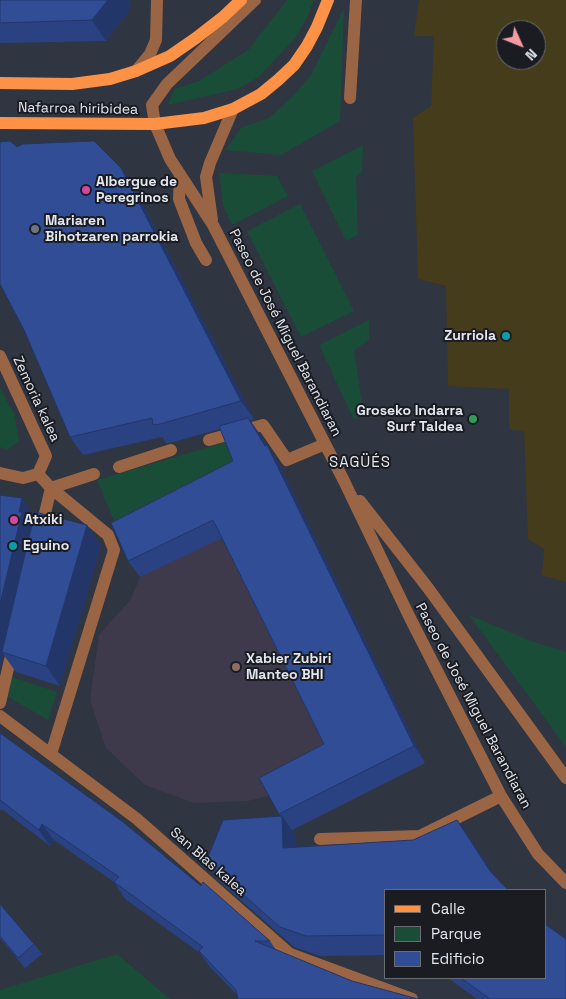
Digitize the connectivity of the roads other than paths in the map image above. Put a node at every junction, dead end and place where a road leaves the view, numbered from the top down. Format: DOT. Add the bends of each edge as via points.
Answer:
graph roads {
  1 [pos="157,0"];
  2 [pos="241,0"];
  3 [pos="255,0"];
  4 [pos="328,0"];
  5 [pos="356,0"];
  6 [pos="136,71"];
  7 [pos="0,83"];
  8 [pos="350,98"];
  9 [pos="233,109"];
  10 [pos="0,123"];
  11 [pos="155,124"];
  12 [pos="180,175"];
  13 [pos="213,225"];
  14 [pos="206,260"];
  15 [pos="0,356"];
  16 [pos="209,440"];
  17 [pos="325,444"];
  18 [pos="171,450"];
  19 [pos="119,467"];
  20 [pos="0,473"];
  21 [pos="38,474"];
  22 [pos="94,474"];
  23 [pos="344,481"];
  24 [pos="51,488"];
  25 [pos="37,544"];
  26 [pos="404,558"];
  27 [pos="386,567"];
  28 [pos="15,637"];
  29 [pos="0,703"];
  30 [pos="0,716"];
  31 [pos="51,754"];
  32 [pos="566,778"];
  33 [pos="501,796"];
  34 [pos="320,840"];
  35 [pos="564,879"];
  36 [pos="412,999"];
  1 -- 6 [label="street" via="156,40 150,54"];
  2 -- 6 [label="main road, Nafarroa hiribidea" via="170,56"];
  3 -- 11 [label="street" via="167,84 152,105"];
  4 -- 9 [label="main road, Nafarroa hiribidea" via="317,27 294,65 261,94"];
  5 -- 8 [label="street"];
  6 -- 7 [label="main road, Nafarroa hiribidea" via="110,79 72,84"];
  9 -- 11 [label="main road, Nafarroa hiribidea" via="204,118"];
  9 -- 13 [label="street, Paseo de José Miguel Barandiaran" via="206,177"];
  10 -- 11 [label="main road, Nafarroa hiribidea"];
  11 -- 12 [label="street, Paseo de José Miguel Barandiaran"];
  12 -- 13 [label="street, Paseo de José Miguel Barandiaran"];
  12 -- 14 [label="street" via="179,199"];
  13 -- 17 [label="street, Paseo de José Miguel Barandiaran"];
  15 -- 21 [label="street, Zemoria kalea" via="46,456"];
  16 -- 17 [label="street" via="263,425 287,460"];
  17 -- 23 [label="street, Paseo de José Miguel Barandiaran"];
  18 -- 19 [label="street"];
  20 -- 21 [label="street" via="23,478"];
  21 -- 24 [label="street"];
  22 -- 24 [label="street"];
  23 -- 26 [label="street, Paseo de José Miguel Barandiaran"];
  23 -- 27 [label="street, Paseo de José Miguel Barandiaran"];
  24 -- 25 [label="street"];
  24 -- 31 [label="street" via="108,535 114,550"];
  26 -- 27 [label="street"];
  26 -- 32 [label="street, Paseo de José Miguel Barandiaran"];
  27 -- 33 [label="street, Paseo de José Miguel Barandiaran"];
  28 -- 29 [label="street"];
  30 -- 31 [label="street, San Blas kalea"];
  31 -- 36 [label="street, San Blas kalea" via="137,819 290,954"];
  33 -- 34 [label="street" via="420,836"];
  33 -- 35 [label="street, Paseo de José Miguel Barandiaran" via="538,854"];
}
